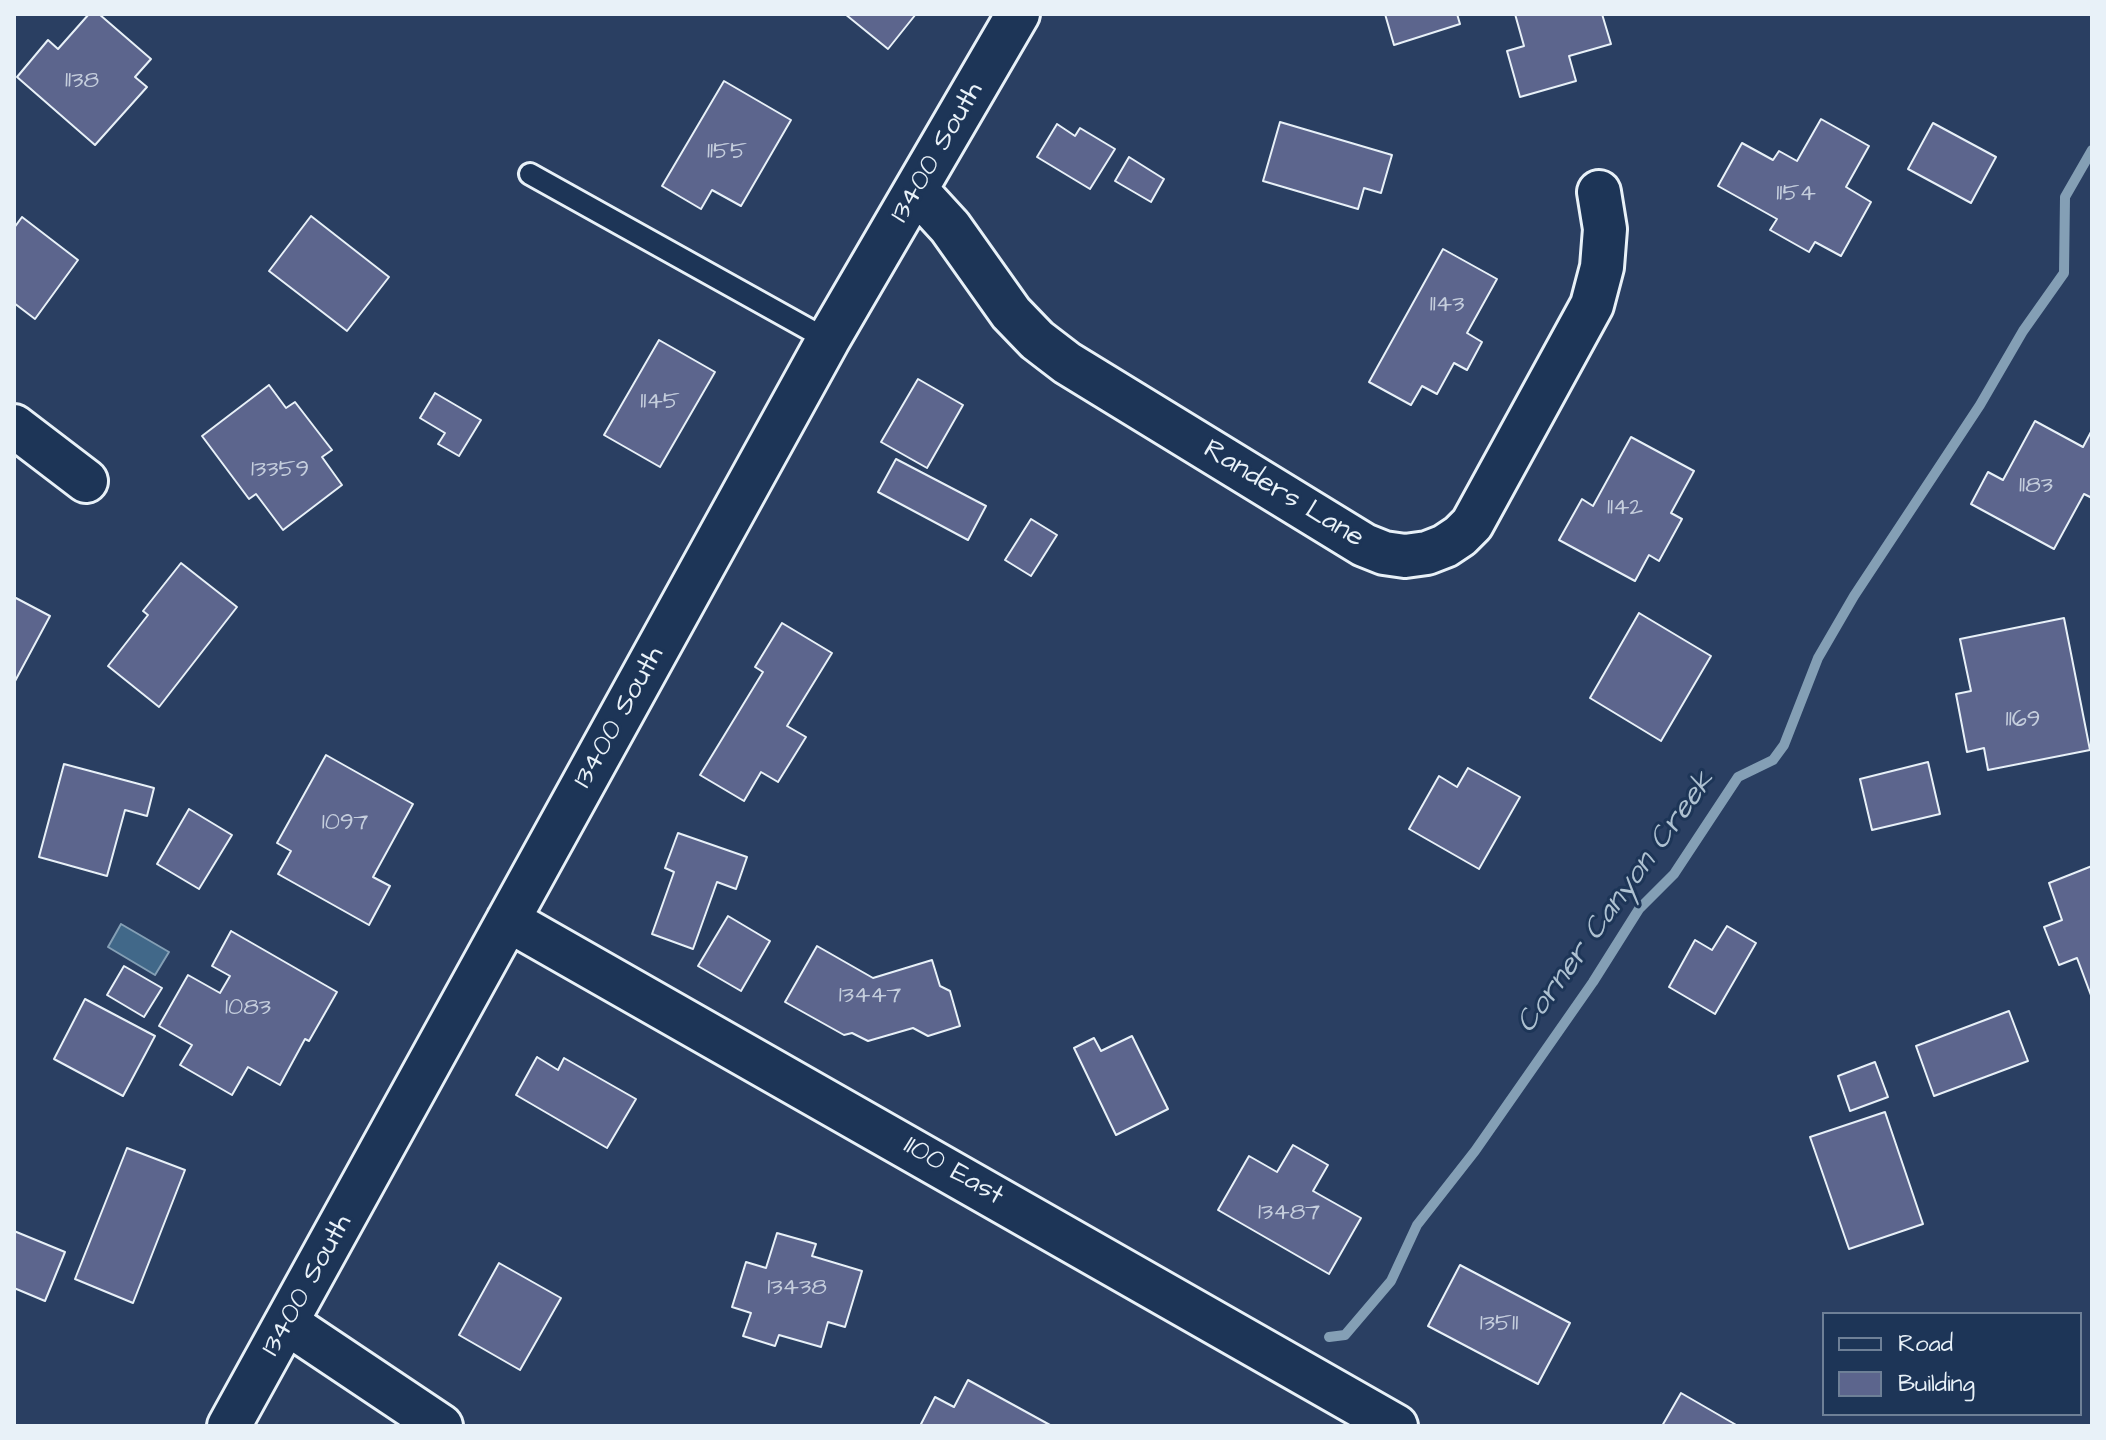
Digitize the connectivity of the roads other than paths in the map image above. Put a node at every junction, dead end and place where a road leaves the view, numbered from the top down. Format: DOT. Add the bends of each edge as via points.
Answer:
graph roads {
  1 [pos="1018,14"];
  2 [pos="530,174"];
  3 [pos="917,191"];
  4 [pos="1599,192"];
  5 [pos="828,340"];
  6 [pos="14,426"];
  7 [pos="86,481"];
  8 [pos="508,920"];
  9 [pos="287,1323"];
  10 [pos="229,1426"];
  11 [pos="441,1426"];
  12 [pos="1396,1426"];
  1 -- 3 [label="street, 13400 South"];
  2 -- 5 [label="lane"];
  3 -- 4 [label="street, Randers Lane" via="950,227 1011,313 1067,363 1364,545 1405,556 1445,546 1472,524 1592,305 1605,229"];
  3 -- 5 [label="street, 13400 South"];
  5 -- 8 [label="street, 13400 South"];
  6 -- 7 [label="street"];
  8 -- 9 [label="street, 13400 South"];
  8 -- 12 [label="street, 1100 East"];
  9 -- 10 [label="street, 13400 South"];
  9 -- 11 [label="street"];
}
